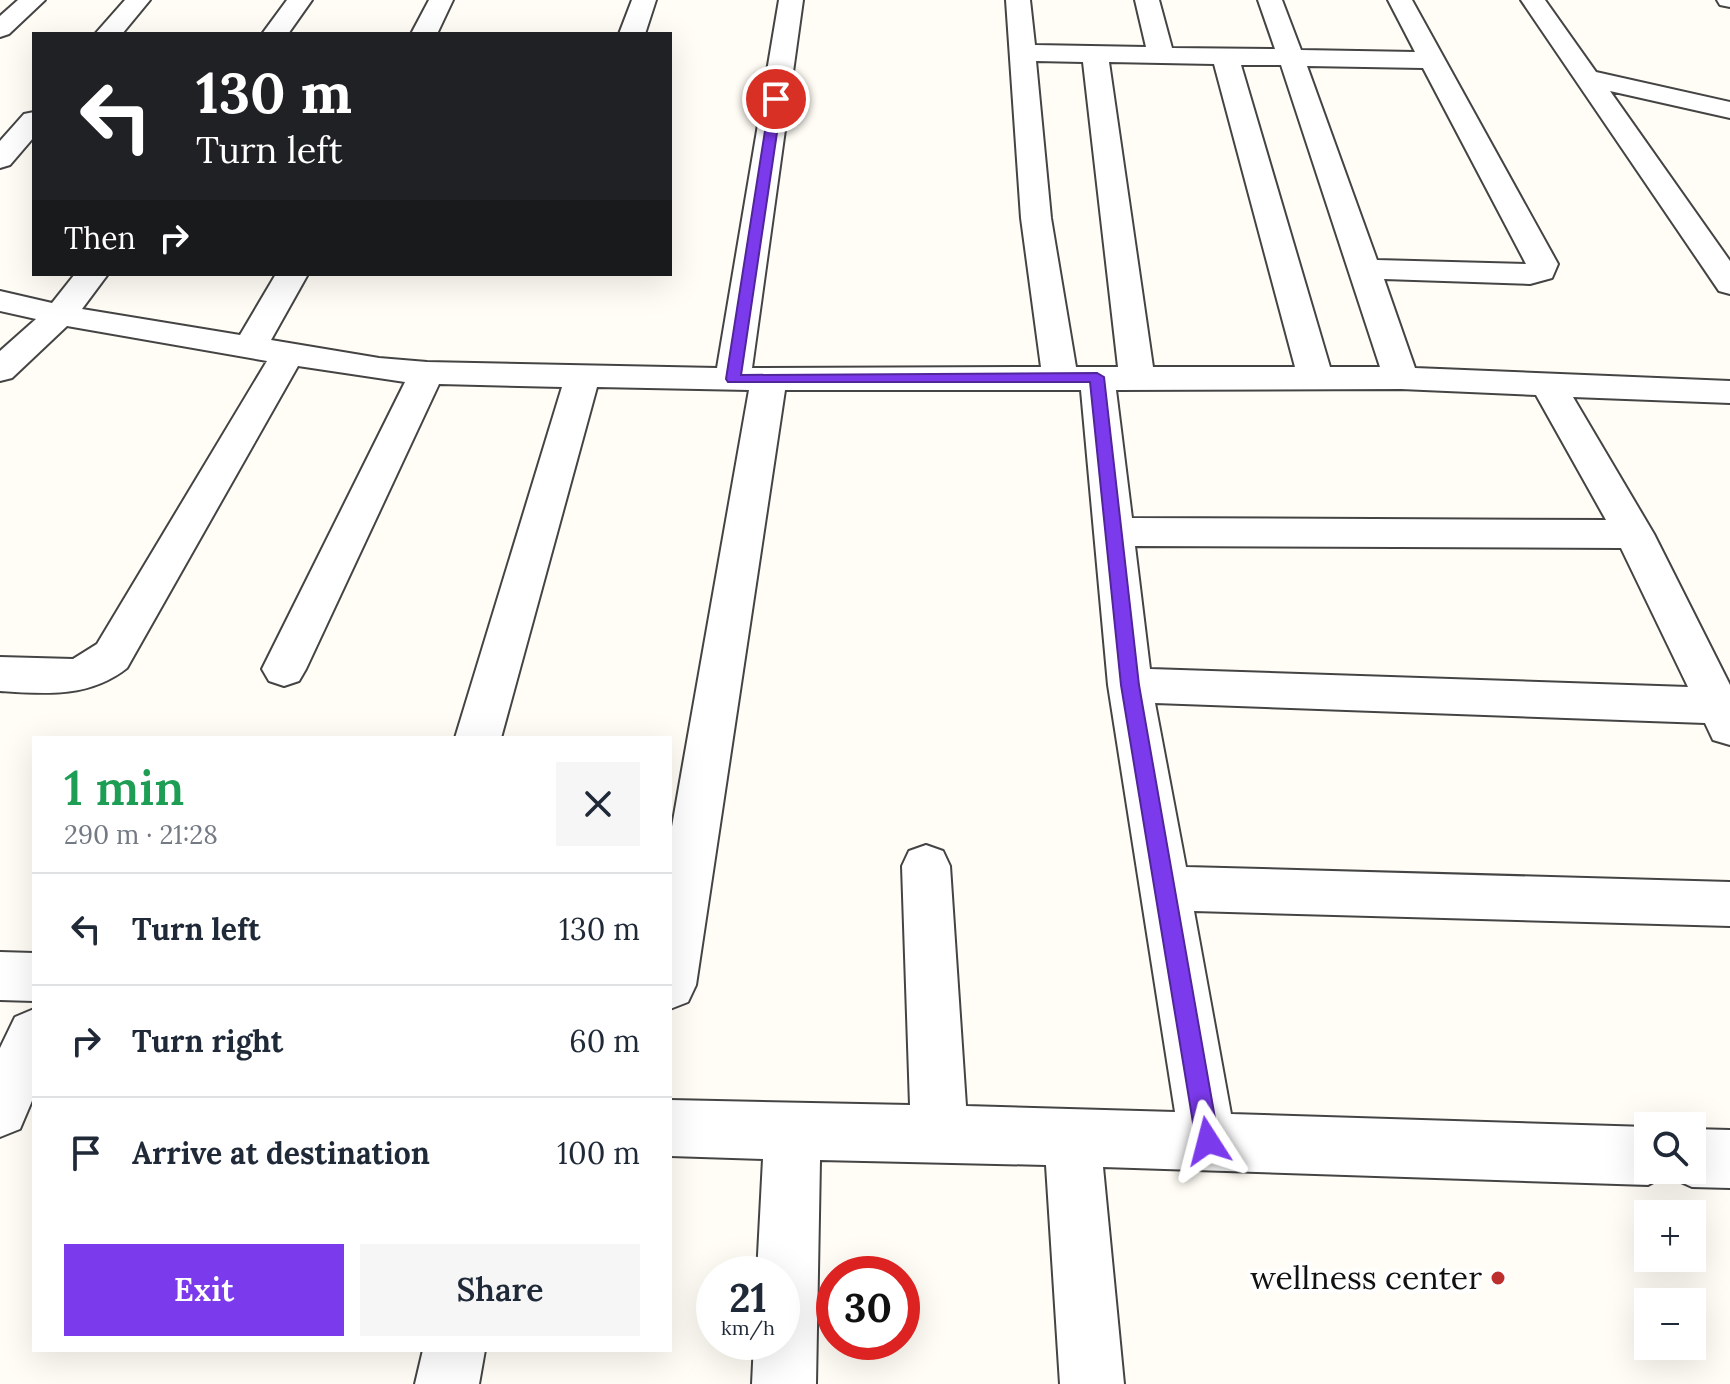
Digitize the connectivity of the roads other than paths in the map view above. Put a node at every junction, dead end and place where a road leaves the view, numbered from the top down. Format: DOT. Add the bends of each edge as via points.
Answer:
graph roads {
  1 [pos="33,0"];
  2 [pos="138,0"];
  3 [pos="300,0"];
  4 [pos="441,0"];
  5 [pos="644,0"];
  6 [pos="791,0"];
  7 [pos="1018,0"];
  8 [pos="1147,0"];
  9 [pos="1270,0"];
  10 [pos="1400,0"];
  11 [pos="1533,0"];
  12 [pos="0,29"];
  13 [pos="110,32"];
  14 [pos="276,32"];
  15 [pos="425,32"];
  16 [pos="633,32"];
  17 [pos="1024,53"];
  18 [pos="1095,54"];
  19 [pos="1161,54"];
  20 [pos="1225,56"];
  21 [pos="1292,56"];
  22 [pos="1433,60"];
  23 [pos="1584,77"];
  24 [pos="1730,110"];
  25 [pos="32,123"];
  26 [pos="7,157"];
  27 [pos="1364,269"];
  28 [pos="90,276"];
  29 [pos="291,276"];
  30 [pos="1730,284"];
  31 [pos="0,301"];
  32 [pos="60,315"];
  33 [pos="270,350"];
  34 [pos="0,370"];
  35 [pos="427,373"];
  36 [pos="582,378"];
  37 [pos="1098,378"];
  38 [pos="1401,378"];
  39 [pos="751,379"];
  40 [pos="1316,379"];
  41 [pos="1547,383"];
  42 [pos="1730,392"];
  43 [pos="1114,532"];
  44 [pos="1634,534"];
  45 [pos="284,669"];
  46 [pos="0,674"];
  47 [pos="1130,685"];
  48 [pos="1724,718"];
  49 [pos="479,736"];
  50 [pos="926,866"];
  51 [pos="1166,888"];
  52 [pos="1730,904"];
  53 [pos="672,970"];
  54 [pos="0,976"];
  55 [pos="32,977"];
  56 [pos="32,1039"];
  57 [pos="0,1109"];
  58 [pos="672,1128"];
  59 [pos="939,1133"];
  60 [pos="792,1134"];
  61 [pos="1072,1138"];
  62 [pos="1208,1141"];
  63 [pos="1634,1156"];
  64 [pos="1706,1158"];
  65 [pos="1730,1159"];
  66 [pos="454,1352"];
  67 [pos="447,1384"];
  68 [pos="784,1384"];
  69 [pos="1092,1384"];
  1 -- 12 [label="street"];
  2 -- 13 [label="street"];
  3 -- 14 [label="street"];
  4 -- 15 [label="street"];
  5 -- 16 [label="street"];
  6 -- 39 [label="street"];
  7 -- 17 [label="street"];
  8 -- 19 [label="street"];
  9 -- 21 [label="street"];
  10 -- 22 [label="street"];
  11 -- 23 [label="street"];
  17 -- 18 [label="street"];
  17 -- 37 [label="street" via="1036,218"];
  18 -- 19 [label="street"];
  18 -- 37 [label="street"];
  19 -- 20 [label="street"];
  20 -- 21 [label="street"];
  20 -- 40 [label="street"];
  21 -- 22 [label="street"];
  21 -- 27 [label="street"];
  22 -- 27 [label="street" via="1540,254 1541,271"];
  23 -- 24 [label="street"];
  23 -- 30 [label="street"];
  25 -- 26 [label="street"];
  27 -- 38 [label="street"];
  28 -- 32 [label="street"];
  29 -- 33 [label="street"];
  31 -- 32 [label="street"];
  32 -- 33 [label="street"];
  32 -- 34 [label="street"];
  33 -- 35 [label="street"];
  33 -- 46 [label="street" via="112,656 86,675"];
  35 -- 36 [label="street"];
  35 -- 45 [label="street"];
  36 -- 39 [label="street"];
  36 -- 49 [label="street"];
  37 -- 39 [label="street"];
  37 -- 40 [label="street"];
  37 -- 43 [label="street"];
  38 -- 40 [label="street"];
  38 -- 41 [label="street"];
  39 -- 53 [label="street"];
  41 -- 42 [label="street"];
  41 -- 44 [label="street"];
  43 -- 44 [label="street"];
  43 -- 47 [label="street"];
  44 -- 48 [label="street"];
  47 -- 48 [label="street"];
  47 -- 51 [label="street"];
  50 -- 59 [label="street"];
  51 -- 52 [label="street"];
  51 -- 62 [label="street"];
  54 -- 55 [label="street"];
  56 -- 57 [label="street"];
  58 -- 60 [label="street"];
  59 -- 60 [label="street"];
  59 -- 61 [label="street"];
  60 -- 68 [label="street"];
  61 -- 62 [label="street"];
  61 -- 69 [label="street"];
  62 -- 63 [label="street"];
  64 -- 65 [label="street"];
  66 -- 67 [label="street"];
}
